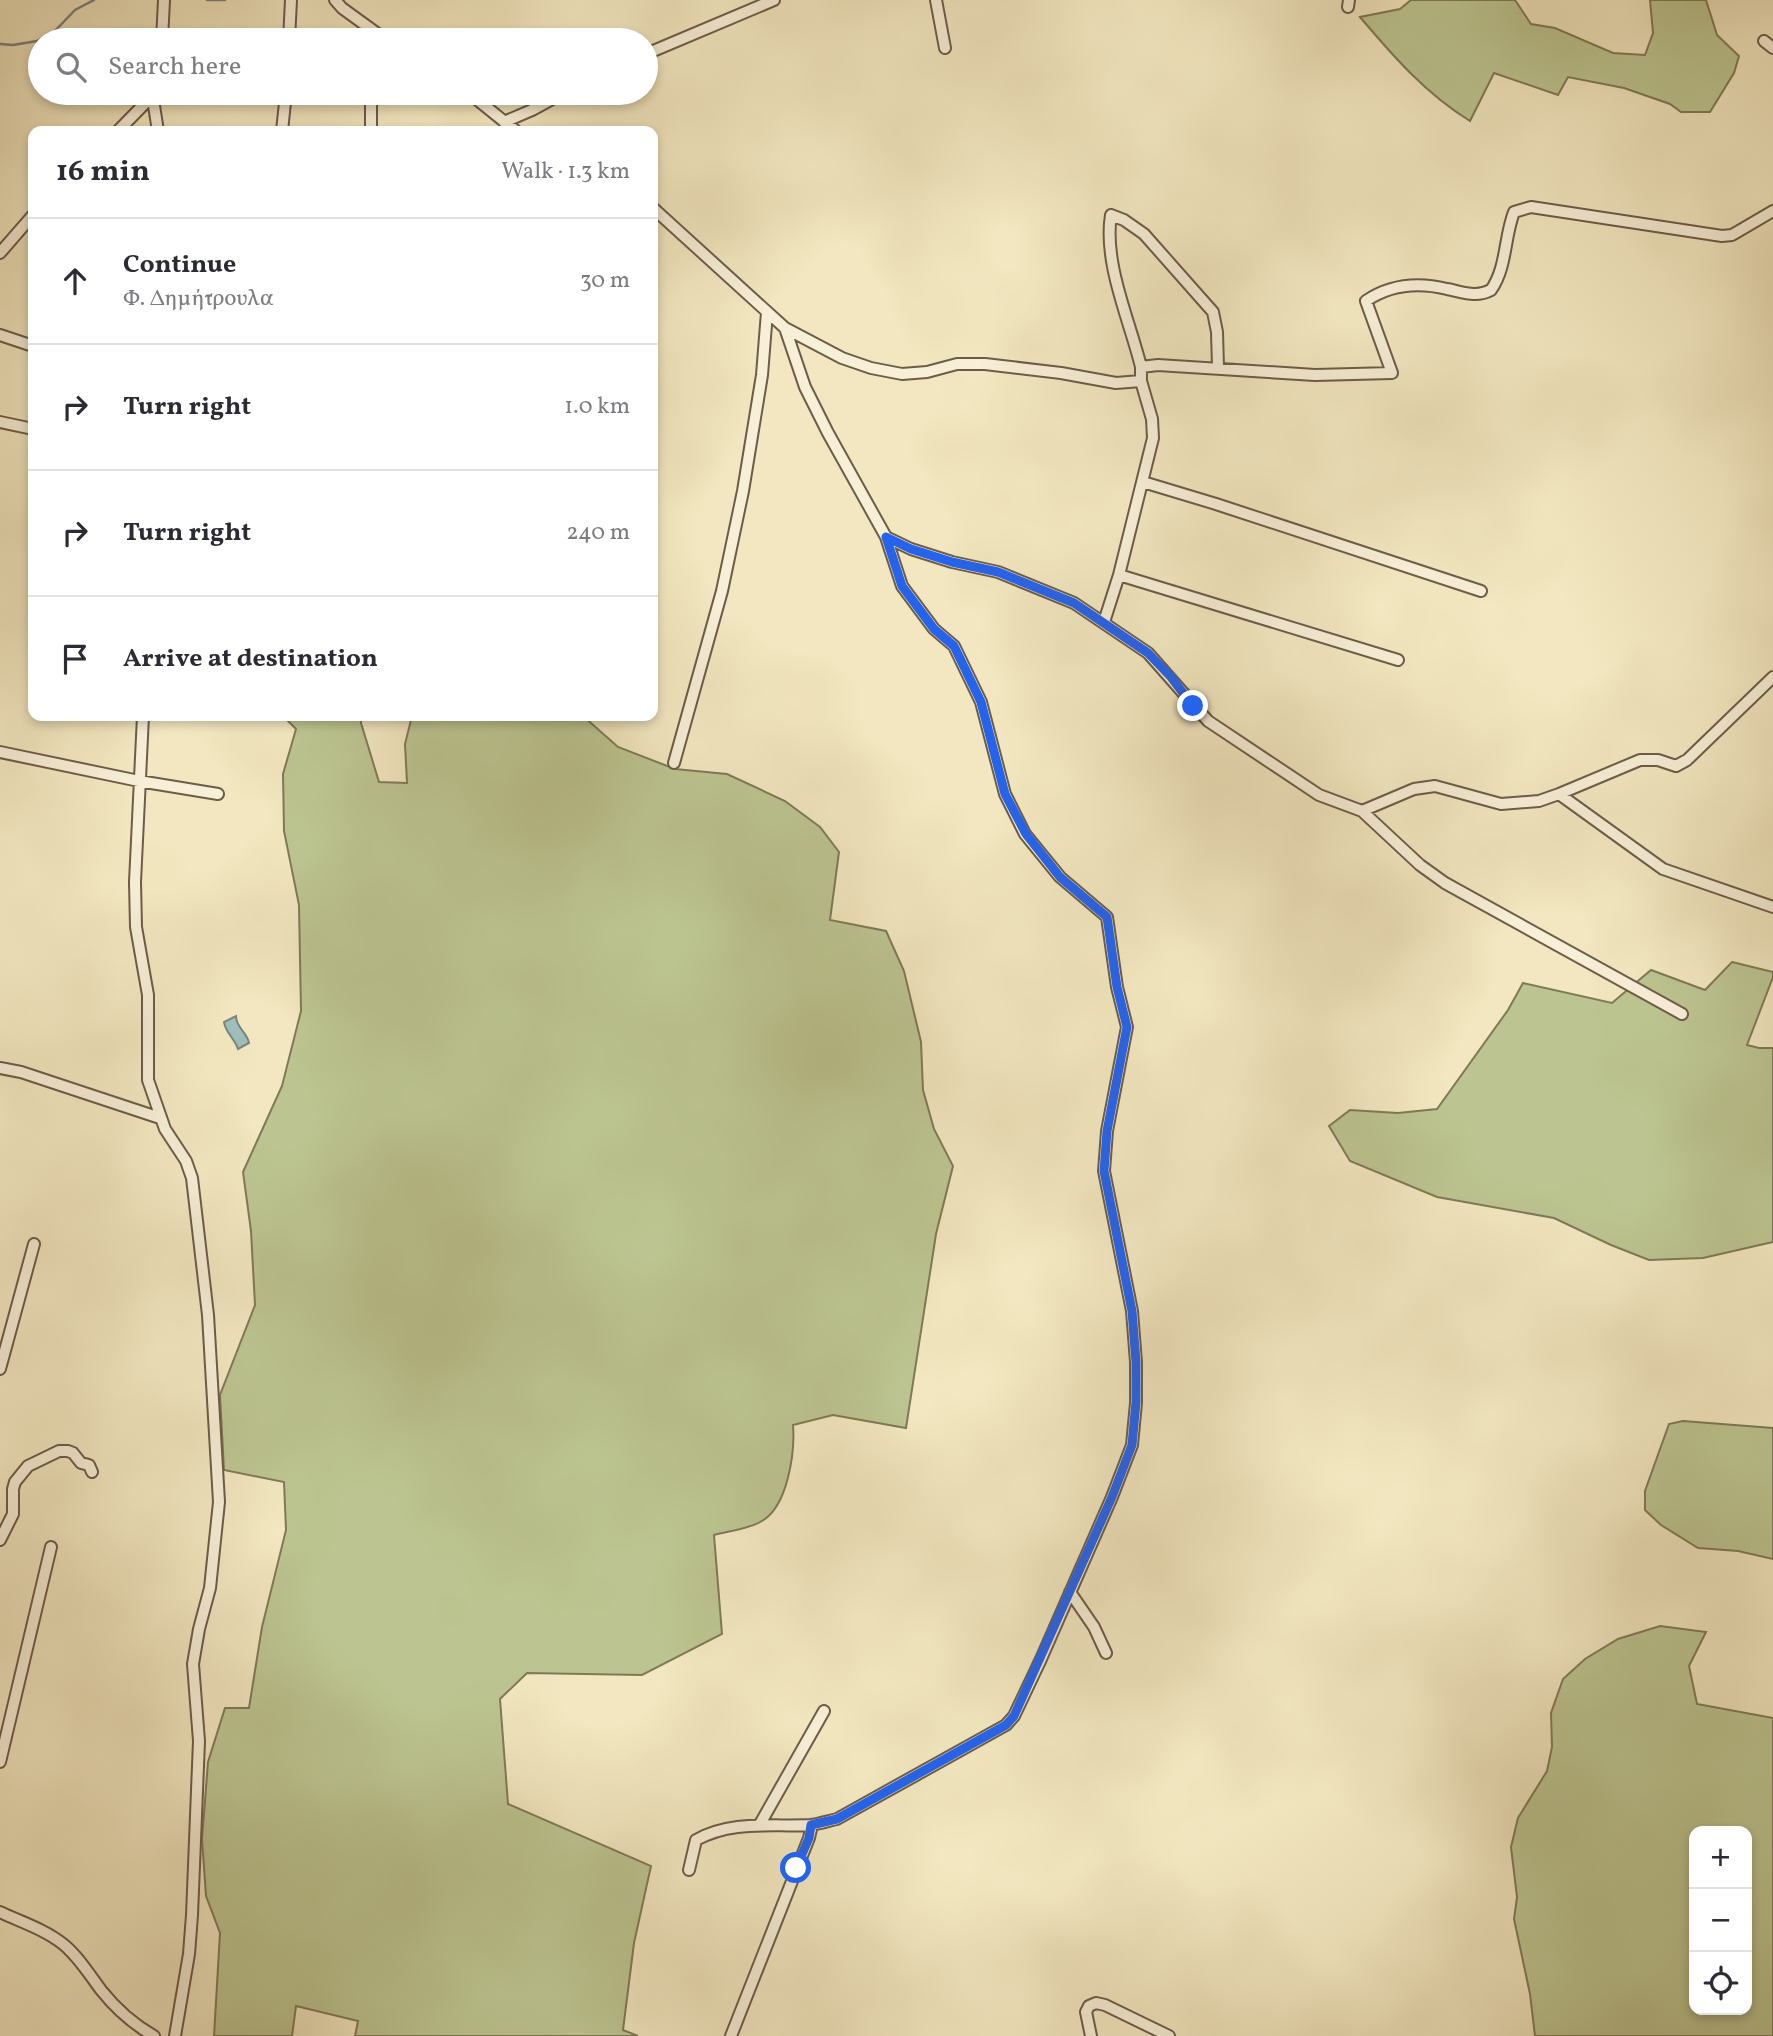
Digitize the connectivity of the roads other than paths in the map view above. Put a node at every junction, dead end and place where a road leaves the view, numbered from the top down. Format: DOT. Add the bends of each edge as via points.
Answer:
graph roads {
  1 [pos="164,0"];
  2 [pos="290,0"];
  3 [pos="335,0"];
  4 [pos="774,0"];
  5 [pos="936,0"];
  6 [pos="750,4"];
  7 [pos="163,28"];
  8 [pos="289,28"];
  9 [pos="364,28"];
  10 [pos="658,48"];
  11 [pos="945,48"];
  12 [pos="143,105"];
  13 [pos="154,105"];
  14 [pos="285,105"];
  15 [pos="371,105"];
  16 [pos="483,105"];
  17 [pos="541,105"];
  18 [pos="504,122"];
  19 [pos="123,126"];
  20 [pos="157,126"];
  21 [pos="283,126"];
  22 [pos="370,126"];
  23 [pos="509,126"];
  24 [pos="1773,211"];
  25 [pos="658,213"];
  26 [pos="28,220"];
  27 [pos="2,248"];
  28 [pos="768,312"];
  29 [pos="785,328"];
  30 [pos="0,335"];
  31 [pos="28,343"];
  32 [pos="1141,368"];
  33 [pos="1218,368"];
  34 [pos="1141,381"];
  35 [pos="0,422"];
  36 [pos="28,428"];
  37 [pos="1143,482"];
  38 [pos="886,537"];
  39 [pos="1119,575"];
  40 [pos="1481,591"];
  41 [pos="1104,622"];
  42 [pos="1398,660"];
  43 [pos="1773,677"];
  44 [pos="143,721"];
  45 [pos="0,752"];
  46 [pos="674,763"];
  47 [pos="139,782"];
  48 [pos="218,794"];
  49 [pos="1559,794"];
  50 [pos="1362,811"];
  51 [pos="1773,907"];
  52 [pos="1682,1014"];
  53 [pos="0,1068"];
  54 [pos="160,1118"];
  55 [pos="34,1244"];
  56 [pos="0,1369"];
  57 [pos="92,1472"];
  58 [pos="0,1540"];
  59 [pos="51,1547"];
  60 [pos="1070,1592"];
  61 [pos="1106,1653"];
  62 [pos="824,1711"];
  63 [pos="0,1762"];
  64 [pos="760,1824"];
  65 [pos="811,1825"];
  66 [pos="689,1870"];
  67 [pos="0,1912"];
  68 [pos="154,2036"];
  69 [pos="175,2036"];
  70 [pos="731,2036"];
  71 [pos="1091,2036"];
  72 [pos="1169,2036"];
  1 -- 7 [label="street"];
  2 -- 8 [label="street"];
  3 -- 9 [label="street"];
  4 -- 6 [label="street"];
  5 -- 11 [label="street"];
  6 -- 10 [label="street"];
  12 -- 19 [label="street"];
  13 -- 20 [label="street"];
  14 -- 21 [label="street"];
  15 -- 22 [label="street"];
  16 -- 18 [label="street"];
  17 -- 18 [label="street"];
  18 -- 23 [label="street"];
  24 -- 33 [label="street" via="1732,235 1722,236 1522,208 1514,212 1491,290 1478,295 1418,284 1397,286 1366,301 1392,373"];
  25 -- 28 [label="street"];
  26 -- 27 [label="street"];
  28 -- 29 [label="street"];
  28 -- 46 [label="street" via="743,491 722,591"];
  29 -- 34 [label="street" via="842,358 902,374 985,364 1116,383"];
  29 -- 38 [label="street" via="811,398"];
  30 -- 31 [label="street"];
  32 -- 33 [label="street"];
  32 -- 33 [label="street" via="1114,267 1108,231 1111,215 1144,234 1213,312"];
  32 -- 34 [label="street"];
  34 -- 37 [label="street" via="1153,438"];
  35 -- 36 [label="street"];
  37 -- 39 [label="street"];
  37 -- 40 [label="street"];
  38 -- 41 [label="street" via="952,562 998,572 1074,603"];
  38 -- 60 [label="street" via="902,586 934,629 954,646 981,702 1005,794 1026,834 1060,877 1107,917 1127,1027 1104,1171 1132,1311 1136,1362 1132,1445"];
  39 -- 41 [label="street"];
  39 -- 42 [label="street"];
  41 -- 50 [label="street" via="1160,664 1208,721 1319,795"];
  43 -- 49 [label="street" via="1687,760 1676,766 1640,760"];
  44 -- 47 [label="street"];
  45 -- 47 [label="street"];
  47 -- 48 [label="street"];
  47 -- 54 [label="street" via="136,927 148,995 148,1080"];
  49 -- 50 [label="street" via="1539,801 1501,804 1435,786 1414,789"];
  49 -- 51 [label="street" via="1663,869"];
  50 -- 52 [label="street" via="1445,883"];
  53 -- 54 [label="street"];
  54 -- 69 [label="street" via="192,1178 208,1315 219,1502 210,1588 193,1664 199,1741 192,1915"];
  55 -- 56 [label="street"];
  57 -- 58 [label="street" via="68,1451 28,1466 15,1482 13,1514"];
  59 -- 63 [label="street"];
  60 -- 61 [label="street"];
  60 -- 65 [label="street" via="1006,1725 837,1819"];
  62 -- 64 [label="street"];
  64 -- 65 [label="street"];
  64 -- 66 [label="street" via="709,1833 696,1840"];
  65 -- 70 [label="street"];
  67 -- 68 [label="street" via="64,1945 133,2024"];
  71 -- 72 [label="street" via="1086,2012 1096,2003"];
}
